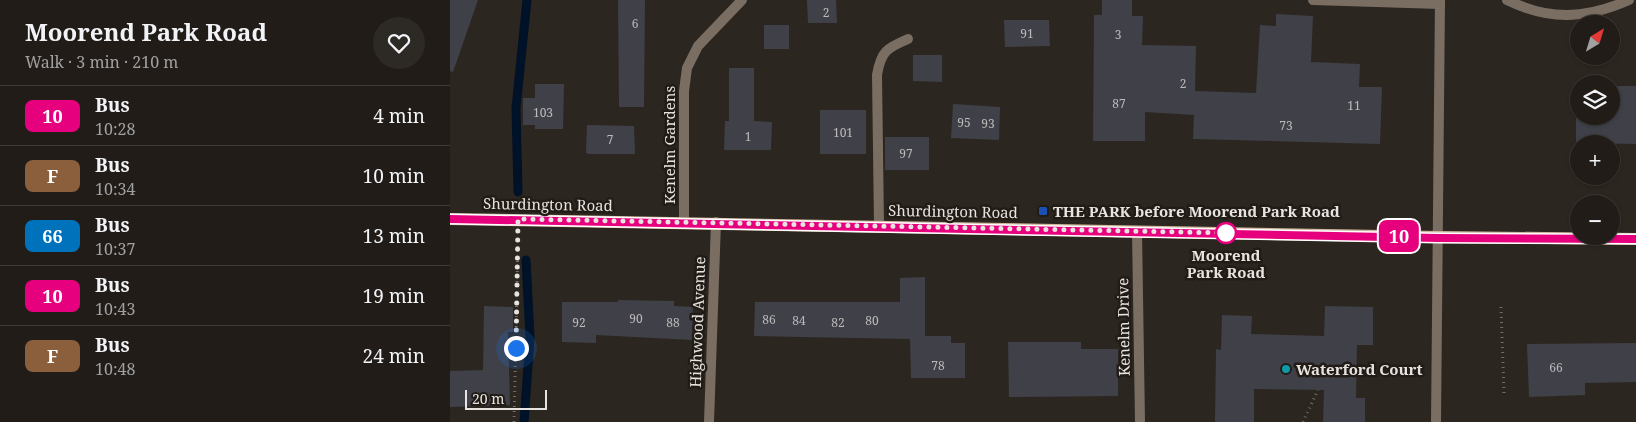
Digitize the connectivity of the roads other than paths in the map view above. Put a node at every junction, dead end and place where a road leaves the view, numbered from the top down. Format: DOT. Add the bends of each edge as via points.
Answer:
graph roads {
  1 [pos="742,0"];
  2 [pos="1313,0"];
  3 [pos="1507,0"];
  4 [pos="1629,0"];
  5 [pos="1440,2"];
  6 [pos="908,39"];
  7 [pos="450,219"];
  8 [pos="684,222"];
  9 [pos="716,222"];
  10 [pos="879,226"];
  11 [pos="1137,231"];
  12 [pos="1438,238"];
  13 [pos="1636,239"];
  14 [pos="709,422"];
  15 [pos="1140,422"];
  16 [pos="1436,422"];
  1 -- 8 [label="street, Kenelm Gardens" via="698,46 687,68 684,91"];
  2 -- 5 [label="street"];
  3 -- 4 [label="street" via="1536,12 1568,14 1607,10"];
  5 -- 12 [label="street"];
  6 -- 10 [label="street" via="883,53 877,74"];
  7 -- 8 [label="main road, Shurdington Road"];
  8 -- 9 [label="main road, Shurdington Road"];
  9 -- 10 [label="main road, Shurdington Road"];
  9 -- 14 [label="street, Highwood Avenue"];
  10 -- 11 [label="main road, Shurdington Road"];
  11 -- 12 [label="main road, Shurdington Road"];
  11 -- 15 [label="street, Kenelm Drive"];
  12 -- 13 [label="main road, Shurdington Road"];
  12 -- 16 [label="street"];
}
